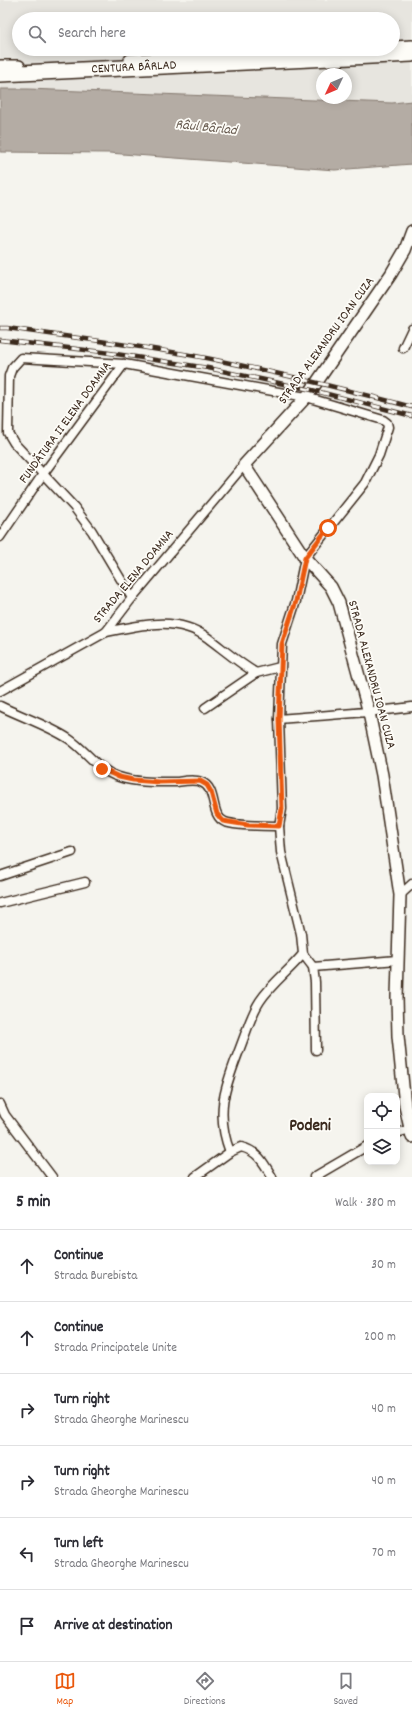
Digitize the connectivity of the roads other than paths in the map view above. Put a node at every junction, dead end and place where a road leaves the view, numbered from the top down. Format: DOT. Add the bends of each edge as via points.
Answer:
graph roads {
  1 [pos="412,46"];
  2 [pos="400,47"];
  3 [pos="412,54"];
  4 [pos="400,55"];
  5 [pos="202,56"];
  6 [pos="371,56"];
  7 [pos="0,66"];
  8 [pos="0,74"];
  9 [pos="412,231"];
  10 [pos="412,329"];
  11 [pos="403,348"];
  12 [pos="124,364"];
  13 [pos="306,398"];
  14 [pos="244,465"];
  15 [pos="43,474"];
  16 [pos="0,537"];
  17 [pos="305,558"];
  18 [pos="132,598"];
  19 [pos="106,632"];
  20 [pos="280,667"];
  21 [pos="256,673"];
  22 [pos="0,691"];
  23 [pos="0,706"];
  24 [pos="412,707"];
  25 [pos="205,708"];
  26 [pos="369,713"];
  27 [pos="279,719"];
  28 [pos="279,826"];
  29 [pos="72,852"];
  30 [pos="0,876"];
  31 [pos="85,882"];
  32 [pos="412,884"];
  33 [pos="400,895"];
  34 [pos="0,903"];
  35 [pos="303,954"];
  36 [pos="398,960"];
  37 [pos="313,967"];
  38 [pos="316,1050"];
  39 [pos="0,1104"];
  40 [pos="411,1133"];
  41 [pos="400,1134"];
  42 [pos="364,1148"];
  43 [pos="230,1152"];
  44 [pos="52,1177"];
  45 [pos="195,1177"];
  46 [pos="272,1177"];
  47 [pos="314,1177"];
  1 -- 2 [label="street"];
  3 -- 4 [label="highway, CENTURA BÂRLAD"];
  5 -- 7 [label="street"];
  6 -- 8 [label="highway, CENTURA BÂRLAD"];
  9 -- 13 [label="street, STRADA ALEXANDRU IOAN CUZA" via="392,274"];
  10 -- 11 [label="street"];
  12 -- 13 [label="street"];
  12 -- 15 [label="street, FUNDĂTURA II ELENA DOAMNA"];
  12 -- 15 [label="street" via="22,358 12,368 9,376 8,433"];
  13 -- 14 [label="street, STRADA ALEXANDRU IOAN CUZA"];
  13 -- 17 [label="street" via="383,420 388,427 379,455 365,483"];
  14 -- 17 [label="street, STRADA ALEXANDRU IOAN CUZA"];
  14 -- 18 [label="street, STRADA ELENA DOAMNA"];
  15 -- 16 [label="street, FUNDĂTURA II ELENA DOAMNA"];
  15 -- 18 [label="street" via="84,519"];
  17 -- 20 [label="street" via="296,601 282,644"];
  17 -- 26 [label="street, STRADA ALEXANDRU IOAN CUZA" via="331,587 339,603"];
  18 -- 19 [label="street, STRADA ELENA DOAMNA"];
  19 -- 21 [label="street" via="151,623 174,624 207,637"];
  19 -- 22 [label="street, STRADA ELENA DOAMNA"];
  20 -- 21 [label="street"];
  20 -- 27 [label="street"];
  21 -- 25 [label="street"];
  23 -- 28 [label="street" via="69,739 102,769 119,777 159,782 200,781 207,785 217,814 223,821"];
  24 -- 26 [label="street"];
  26 -- 27 [label="street"];
  26 -- 33 [label="street, STRADA ALEXANDRU IOAN CUZA" via="382,775"];
  27 -- 28 [label="street" via="282,809"];
  28 -- 35 [label="street" via="281,852 301,934"];
  29 -- 30 [label="street"];
  31 -- 34 [label="street"];
  32 -- 33 [label="street"];
  33 -- 36 [label="street, STRADA ALEXANDRU IOAN CUZA"];
  35 -- 37 [label="street"];
  35 -- 43 [label="street" via="276,980 259,1003 251,1017 228,1078 222,1114 225,1138"];
  36 -- 37 [label="street"];
  36 -- 40 [label="street, STRADA ALEXANDRU IOAN CUZA" via="398,1036 405,1106"];
  37 -- 38 [label="street"];
  39 -- 44 [label="street" via="5,1115"];
  40 -- 41 [label="street"];
  42 -- 47 [label="street"];
  43 -- 45 [label="street"];
  43 -- 46 [label="street" via="242,1147 255,1152"];
}
